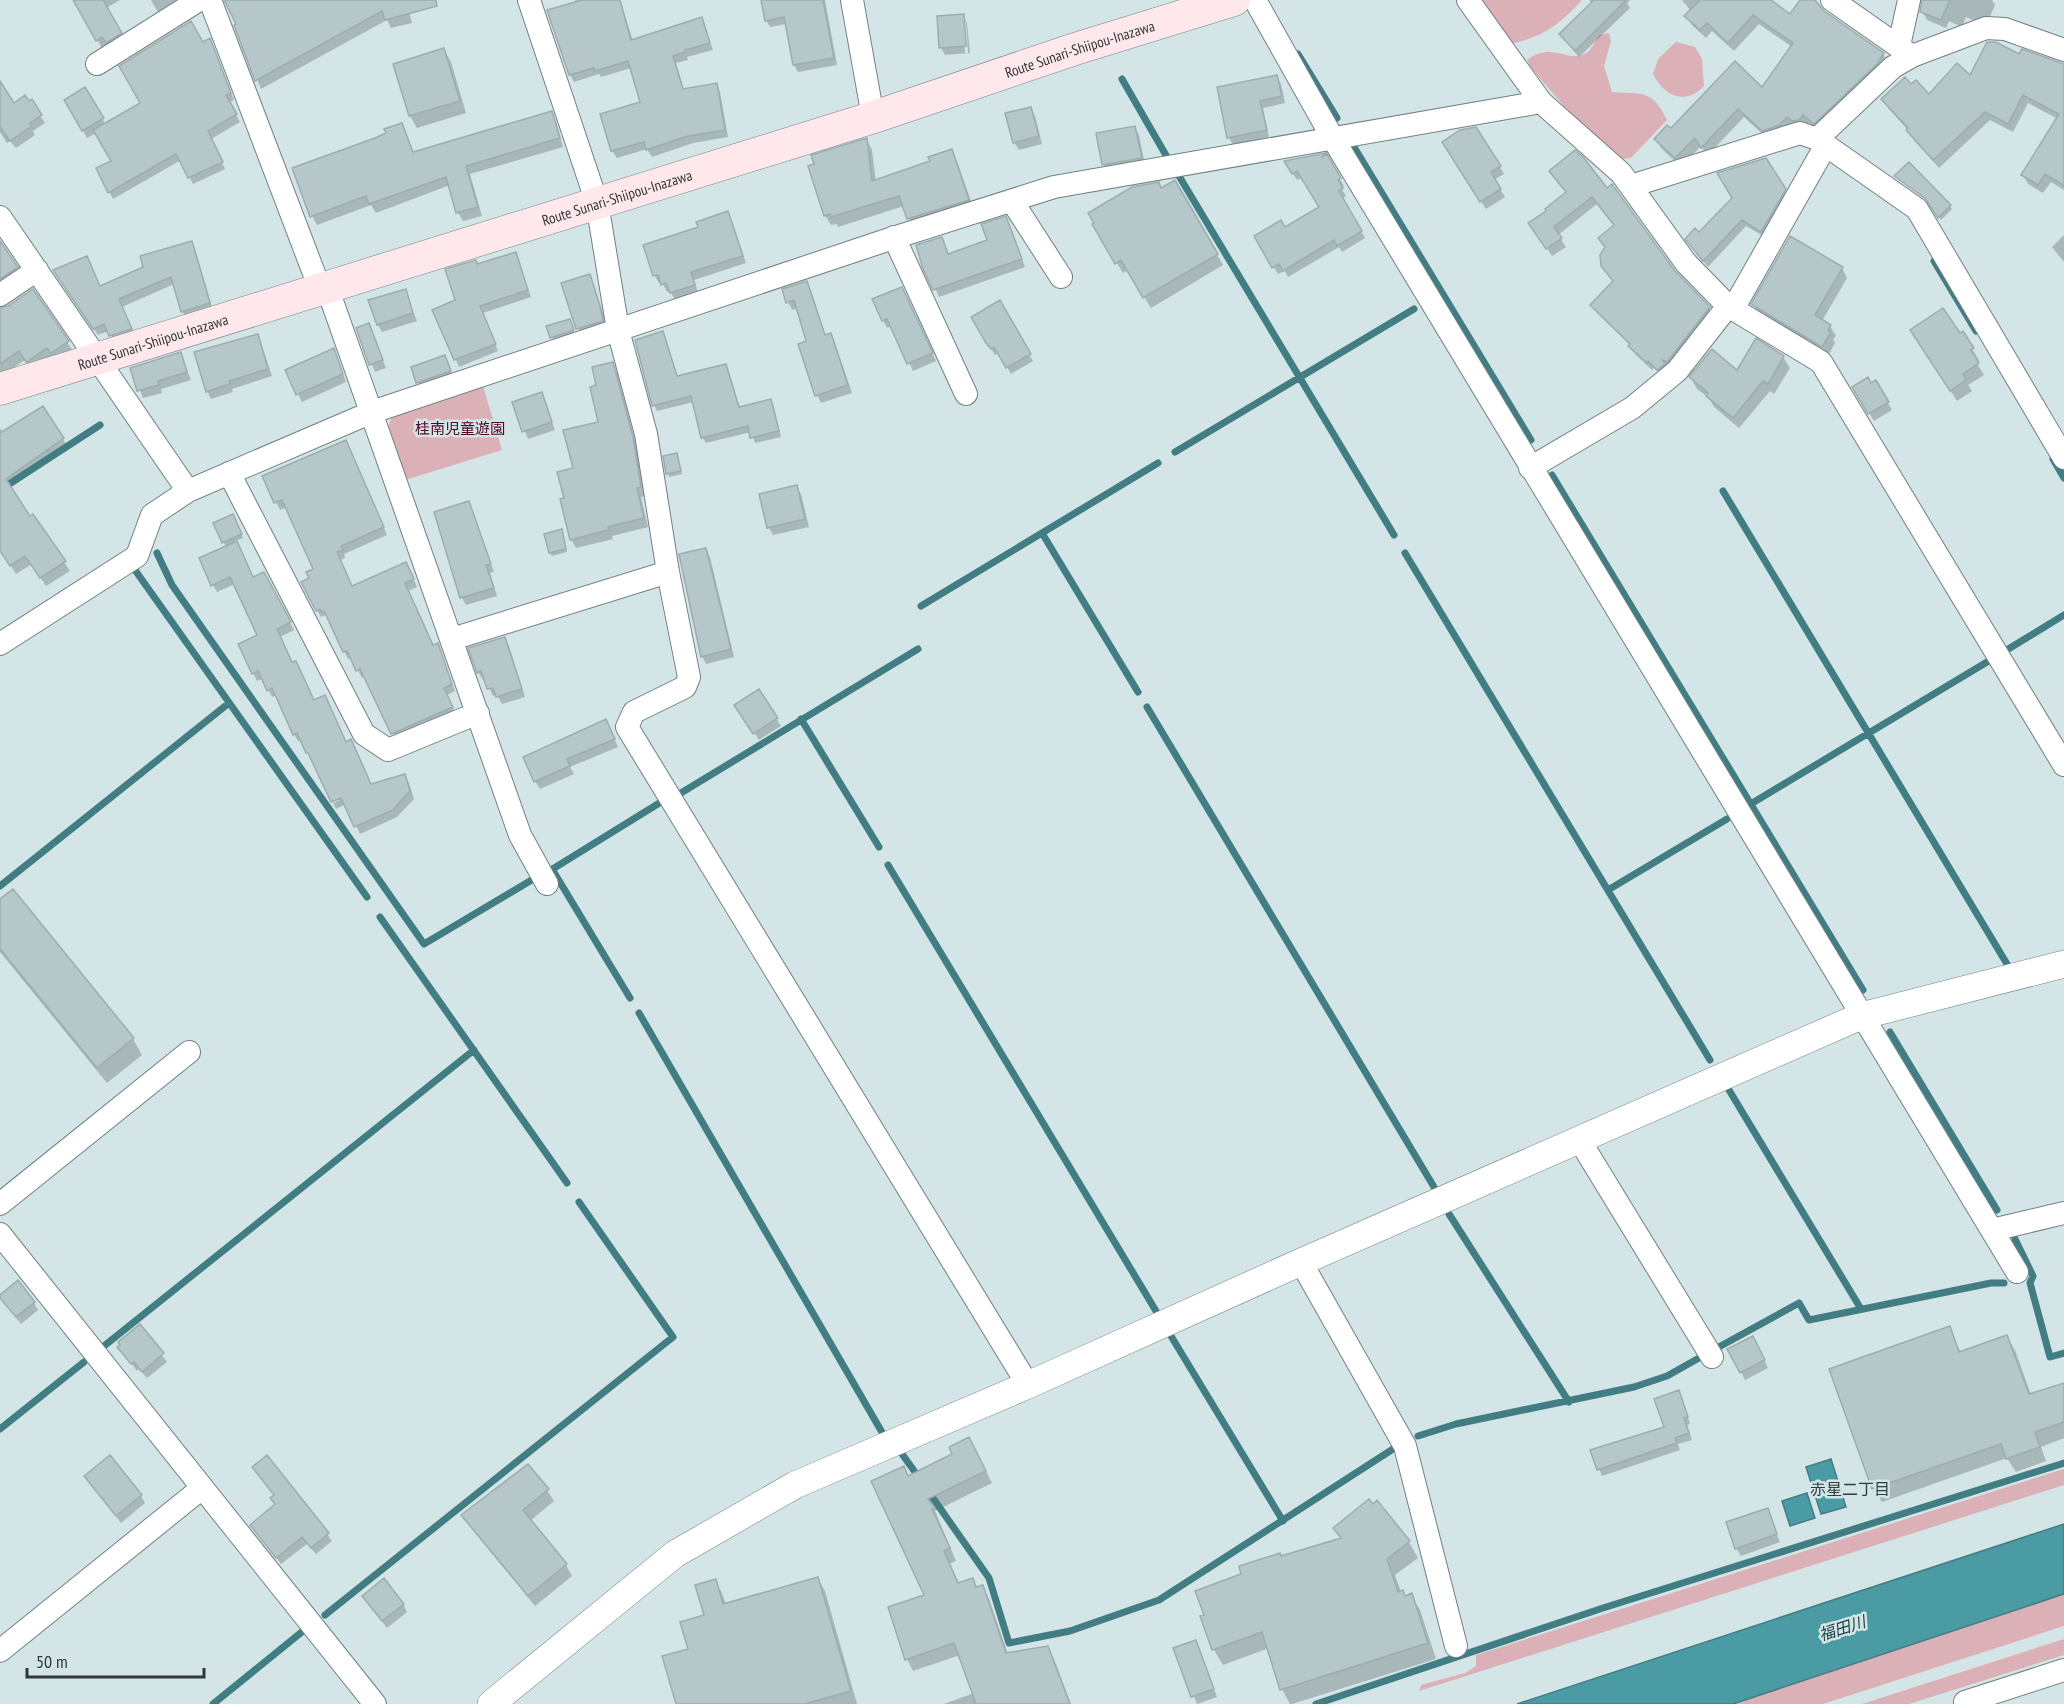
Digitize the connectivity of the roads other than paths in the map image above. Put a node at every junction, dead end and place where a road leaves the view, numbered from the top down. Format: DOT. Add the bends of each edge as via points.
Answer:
graph roads {
  1 [pos="199,0"];
  2 [pos="210,0"];
  3 [pos="529,0"];
  4 [pos="852,0"];
  5 [pos="1234,0"];
  6 [pos="1255,0"];
  7 [pos="1468,0"];
  8 [pos="1832,0"];
  9 [pos="1909,0"];
  10 [pos="1905,51"];
  11 [pos="2064,51"];
  12 [pos="97,64"];
  13 [pos="1541,102"];
  14 [pos="873,117"];
  15 [pos="1332,137"];
  16 [pos="1822,142"];
  17 [pos="1631,186"];
  18 [pos="1012,201"];
  19 [pos="597,203"];
  20 [pos="0,217"];
  21 [pos="894,237"];
  22 [pos="37,270"];
  23 [pos="1060,277"];
  24 [pos="324,288"];
  25 [pos="0,295"];
  26 [pos="1730,308"];
  27 [pos="618,330"];
  28 [pos="97,358"];
  29 [pos="0,389"];
  30 [pos="966,394"];
  31 [pos="372,412"];
  32 [pos="2064,458"];
  33 [pos="1530,468"];
  34 [pos="229,473"];
  35 [pos="188,491"];
  36 [pos="668,572"];
  37 [pos="452,639"];
  38 [pos="0,644"];
  39 [pos="478,713"];
  40 [pos="2064,765"];
  41 [pos="547,884"];
  42 [pos="2064,964"];
  43 [pos="1860,1016"];
  44 [pos="189,1052"];
  45 [pos="1580,1141"];
  46 [pos="0,1204"];
  47 [pos="2064,1213"];
  48 [pos="1992,1230"];
  49 [pos="0,1234"];
  50 [pos="1301,1262"];
  51 [pos="2017,1272"];
  52 [pos="1712,1357"];
  53 [pos="1028,1385"];
  54 [pos="202,1488"];
  55 [pos="1456,1646"];
  56 [pos="0,1651"];
  57 [pos="2064,1670"];
  58 [pos="498,1701"];
  59 [pos="375,1704"];
  60 [pos="1966,1704"];
  1 -- 12 [label="street"];
  2 -- 24 [label="street"];
  3 -- 19 [label="street"];
  4 -- 14 [label="street"];
  5 -- 14 [label="main road, Route Sunari-Shiipou-Inazawa"];
  6 -- 15 [label="street"];
  7 -- 13 [label="street"];
  8 -- 10 [label="street"];
  9 -- 10 [label="street"];
  10 -- 11 [label="street" via="1986,28 2005,29"];
  10 -- 16 [label="street"];
  13 -- 15 [label="street"];
  13 -- 17 [label="street"];
  14 -- 19 [label="main road, Route Sunari-Shiipou-Inazawa"];
  15 -- 18 [label="street" via="1054,187"];
  15 -- 33 [label="street"];
  16 -- 17 [label="street" via="1800,133"];
  16 -- 26 [label="street"];
  16 -- 32 [label="street" via="1917,209"];
  17 -- 26 [label="street" via="1686,263"];
  18 -- 21 [label="street"];
  18 -- 23 [label="street"];
  19 -- 24 [label="main road, Route Sunari-Shiipou-Inazawa"];
  19 -- 27 [label="street"];
  20 -- 22 [label="street"];
  21 -- 27 [label="street"];
  21 -- 30 [label="street"];
  22 -- 25 [label="street"];
  22 -- 28 [label="street"];
  24 -- 28 [label="main road, Route Sunari-Shiipou-Inazawa"];
  24 -- 31 [label="street"];
  26 -- 33 [label="street" via="1677,371 1632,408"];
  26 -- 40 [label="street" via="1821,362"];
  27 -- 31 [label="street"];
  27 -- 36 [label="street" via="646,434"];
  28 -- 29 [label="main road, Route Sunari-Shiipou-Inazawa"];
  28 -- 35 [label="street"];
  31 -- 34 [label="street"];
  31 -- 37 [label="street"];
  33 -- 43 [label="street"];
  34 -- 35 [label="street"];
  34 -- 39 [label="street" via="364,734 388,750"];
  35 -- 38 [label="street" via="152,515 137,556"];
  36 -- 37 [label="street"];
  36 -- 53 [label="street" via="689,677 685,687 634,712 627,727"];
  37 -- 39 [label="street"];
  39 -- 41 [label="street" via="520,835"];
  42 -- 43 [label="street"];
  43 -- 45 [label="street"];
  43 -- 48 [label="street"];
  44 -- 46 [label="street"];
  45 -- 50 [label="street"];
  45 -- 52 [label="street"];
  47 -- 48 [label="street"];
  48 -- 51 [label="street"];
  49 -- 54 [label="street"];
  50 -- 53 [label="street"];
  50 -- 55 [label="street" via="1405,1446"];
  53 -- 58 [label="street" via="795,1485 675,1554"];
  54 -- 56 [label="street"];
  54 -- 59 [label="street"];
  57 -- 60 [label="street"];
}
